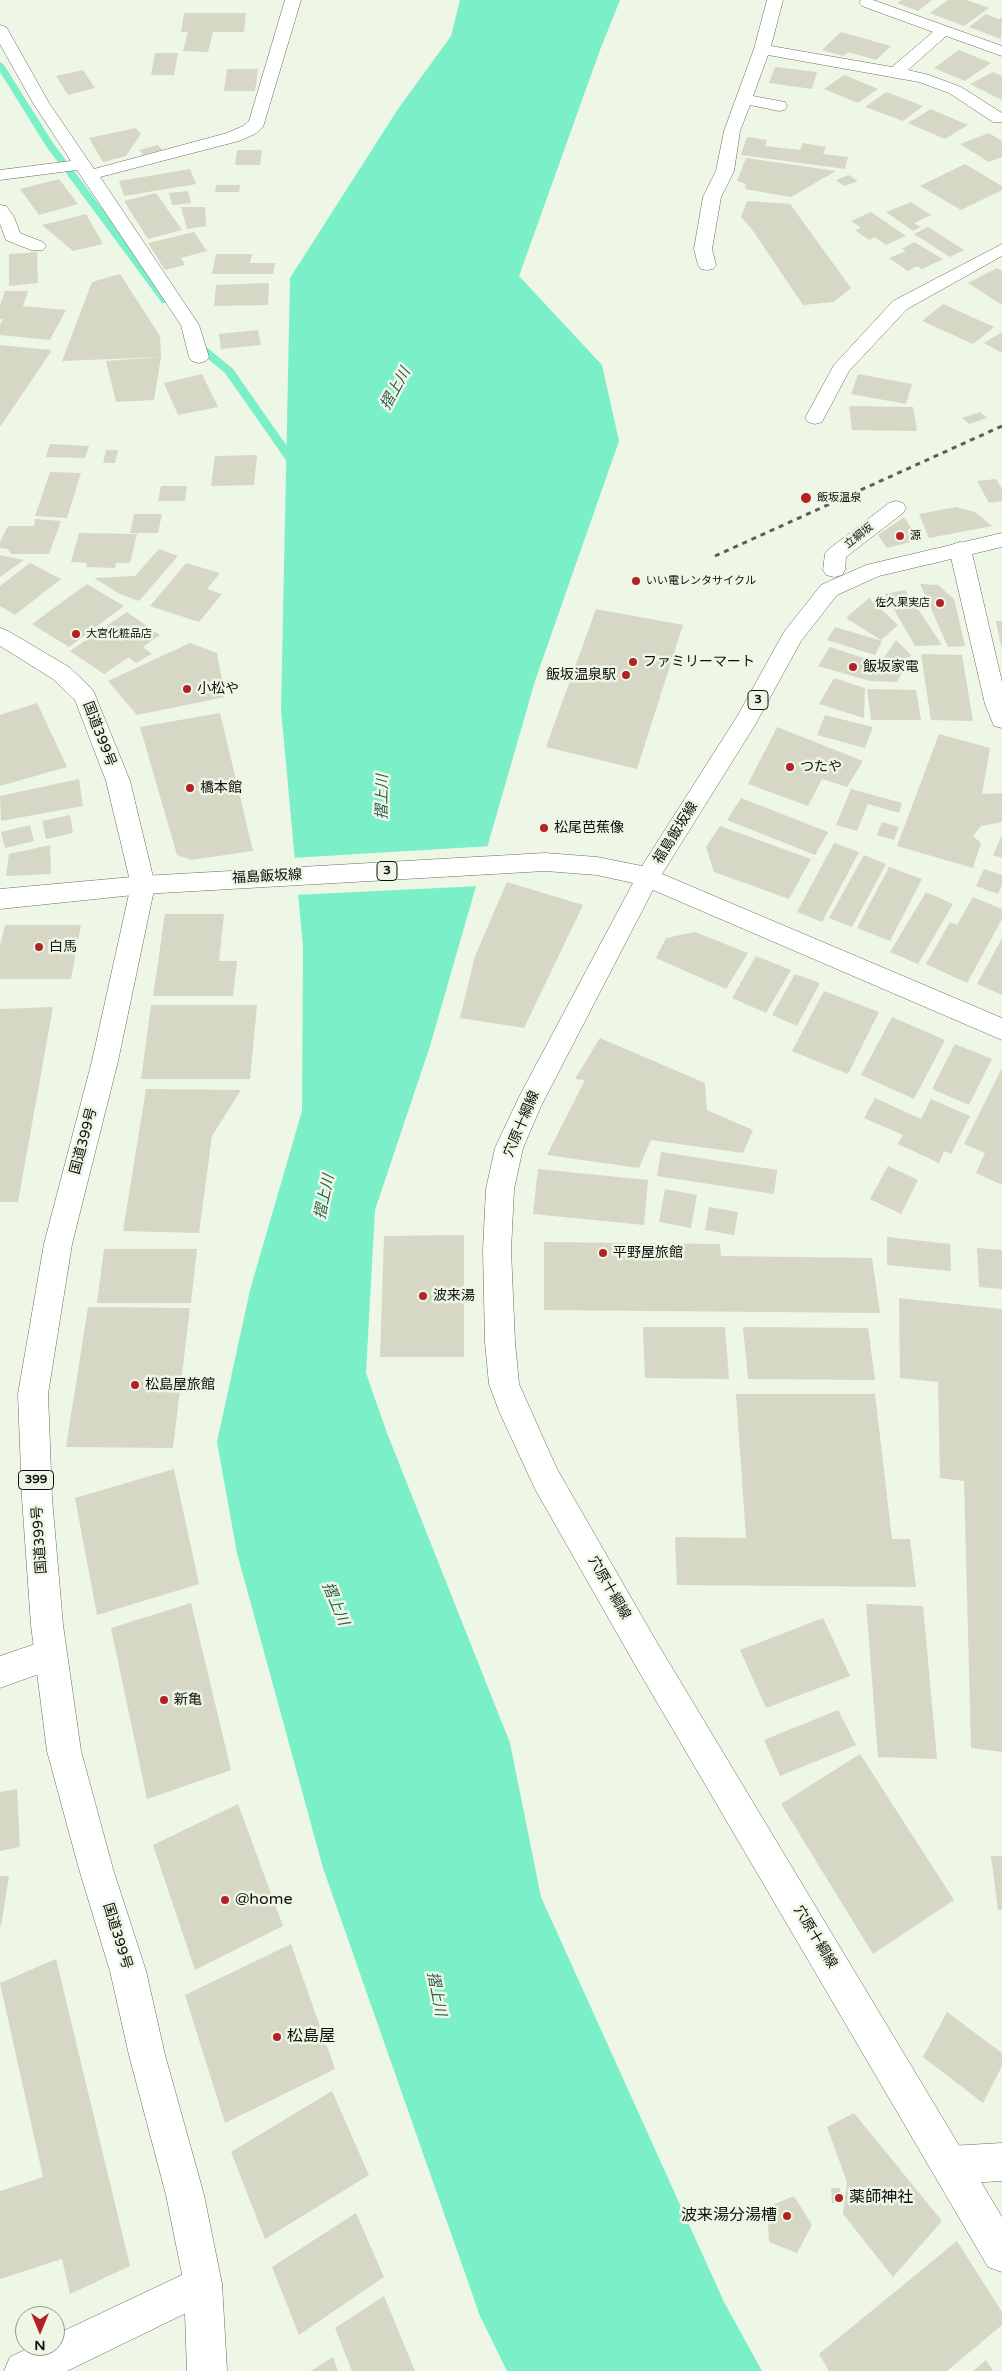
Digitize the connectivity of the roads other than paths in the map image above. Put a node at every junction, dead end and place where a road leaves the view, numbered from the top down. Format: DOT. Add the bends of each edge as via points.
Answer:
graph roads {
  1 [pos="293,0"];
  2 [pos="775,0"];
  3 [pos="867,3"];
  4 [pos="0,30"];
  5 [pos="944,30"];
  6 [pos="762,49"];
  7 [pos="1002,51"];
  8 [pos="895,73"];
  9 [pos="744,99"];
  10 [pos="779,106"];
  11 [pos="999,118"];
  12 [pos="85,170"];
  13 [pos="0,174"];
  14 [pos="0,210"];
  15 [pos="37,246"];
  16 [pos="1002,249"];
  17 [pos="707,264"];
  18 [pos="199,357"];
  19 [pos="815,418"];
  20 [pos="896,508"];
  21 [pos="1002,540"];
  22 [pos="960,549"];
  23 [pos="834,570"];
  24 [pos="0,636"];
  25 [pos="1002,720"];
  26 [pos="648,877"];
  27 [pos="143,885"];
  28 [pos="0,899"];
  29 [pos="1002,1029"];
  30 [pos="50,1655"];
  31 [pos="0,1672"];
  32 [pos="1002,2162"];
  33 [pos="950,2165"];
  34 [pos="1002,2253"];
  35 [pos="203,2284"];
  36 [pos="24,2371"];
  37 [pos="207,2371"];
  1 -- 12 [label="main road" via="257,123 249,130 233,137"];
  2 -- 6 [label="main road"];
  3 -- 5 [label="main road"];
  4 -- 12 [label="main road" via="41,103"];
  5 -- 7 [label="main road"];
  5 -- 8 [label="main road"];
  6 -- 8 [label="main road"];
  6 -- 9 [label="main road"];
  8 -- 11 [label="main road" via="923,78 955,90"];
  9 -- 10 [label="main road"];
  9 -- 17 [label="main road" via="732,131 725,171 712,197 706,221 703,249"];
  12 -- 13 [label="main road"];
  12 -- 18 [label="main road" via="190,325"];
  14 -- 15 [label="main road" via="8,221 12,236"];
  16 -- 19 [label="main road" via="900,305 841,369"];
  20 -- 23 [label="main road, 立綱坂" via="836,554"];
  21 -- 22 [label="main road, 福島飯坂線 / 3"];
  22 -- 25 [label="main road"];
  22 -- 26 [label="main road, 福島飯坂線 / 3" via="857,576 829,590 792,637 747,719"];
  24 -- 27 [label="main road, 国道399号 / 399" via="61,673 85,696 118,781"];
  26 -- 27 [label="main road, 福島飯坂線 / 3" via="597,866 545,862"];
  26 -- 29 [label="main road"];
  26 -- 33 [label="main road, 穴原十綱線" via="529,1103 509,1148 500,1189 497,1242 504,1384 546,1479"];
  27 -- 28 [label="main road, 福島飯坂線"];
  27 -- 30 [label="main road, 国道399号 / 399" via="105,1061 58,1244 33,1394 37,1498"];
  30 -- 31 [label="main road"];
  30 -- 35 [label="main road, 国道399号 / 399" via="64,1751 96,1870 128,1971 186,2195"];
  32 -- 33 [label="main road"];
  33 -- 34 [label="main road, 穴原十綱線"];
  35 -- 36 [label="main road"];
  35 -- 37 [label="main road, 国道399号 / 399"];
}
